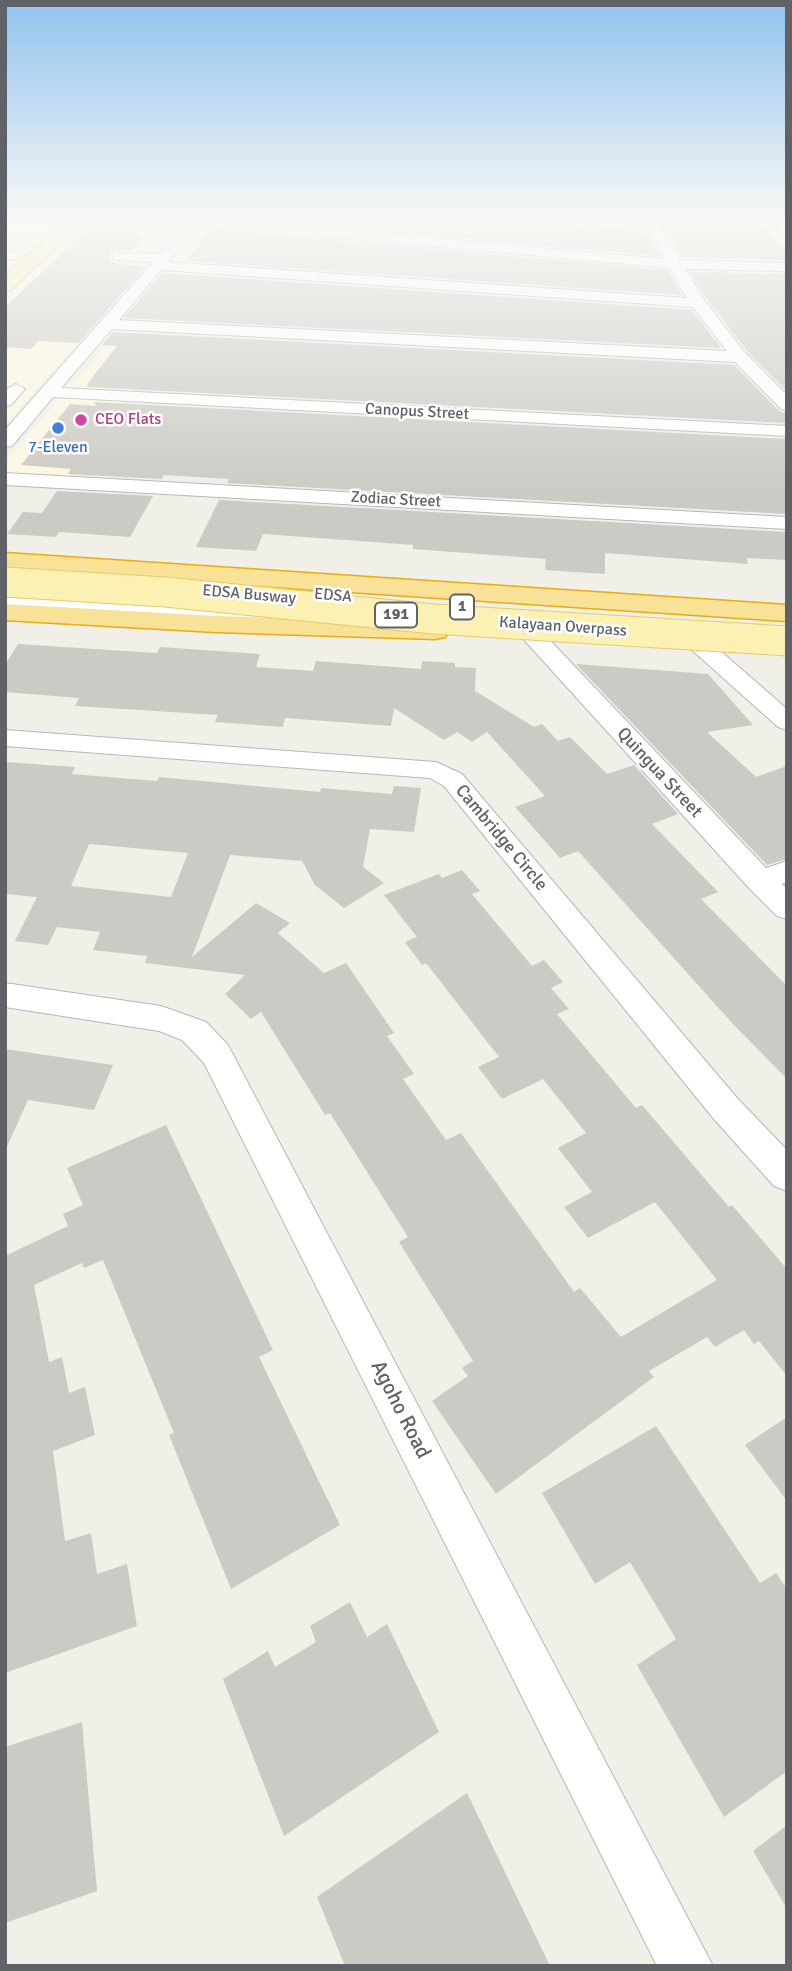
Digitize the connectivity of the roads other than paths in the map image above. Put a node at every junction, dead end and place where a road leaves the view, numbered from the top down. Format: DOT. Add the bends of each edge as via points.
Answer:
graph roads {
  1 [pos="122,309"];
  2 [pos="703,309"];
  3 [pos="109,324"];
  4 [pos="740,357"];
  5 [pos="48,392"];
  6 [pos="787,405"];
  7 [pos="787,431"];
  8 [pos="5,442"];
  9 [pos="5,479"];
  10 [pos="787,523"];
  11 [pos="5,552"];
  12 [pos="5,561"];
  13 [pos="5,569"];
  14 [pos="5,578"];
  15 [pos="5,597"];
  16 [pos="787,598"];
  17 [pos="5,612"];
  18 [pos="787,613"];
  19 [pos="787,628"];
  20 [pos="398,629"];
  21 [pos="534,637"];
  22 [pos="787,641"];
  23 [pos="701,646"];
  24 [pos="787,650"];
  25 [pos="787,722"];
  26 [pos="5,738"];
  27 [pos="787,870"];
  28 [pos="759,881"];
  29 [pos="787,908"];
  30 [pos="5,995"];
  31 [pos="787,1175"];
  32 [pos="686,1966"];
  1 -- 3 [label="street"];
  2 -- 4 [label="street"];
  3 -- 4 [label="street"];
  3 -- 5 [label="street"];
  4 -- 6 [label="street"];
  5 -- 7 [label="street, Canopus Street"];
  5 -- 8 [label="street"];
  9 -- 10 [label="street, Zodiac Street"];
  11 -- 16 [label="highway, 1"];
  12 -- 18 [label="highway"];
  13 -- 19 [label="main road, Kalayaan Overpass / 191"];
  14 -- 19 [label="highway, EDSA / 1" via="138,580"];
  14 -- 22 [label="main road, Kalayaan Overpass / 191, bridge" via="433,619"];
  15 -- 20 [label="highway" via="227,607"];
  17 -- 20 [label="highway, EDSA / 1"];
  20 -- 21 [label="highway, EDSA / 1"];
  21 -- 23 [label="highway, EDSA / 1"];
  21 -- 28 [label="street, Quingua Street"];
  23 -- 24 [label="highway, EDSA / 1"];
  23 -- 25 [label="street"];
  26 -- 31 [label="street, Cambridge Circle" via="436,770 453,780 724,1108"];
  27 -- 28 [label="street"];
  28 -- 29 [label="street, Quingua Street"];
  30 -- 32 [label="street, Agoho Road" via="161,1019 194,1031 216,1054"];
}
